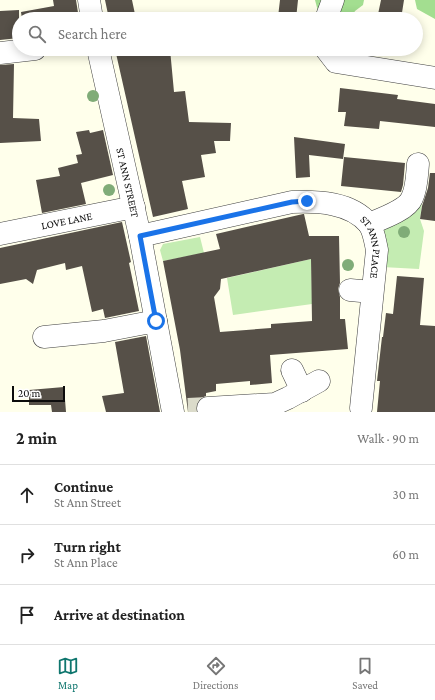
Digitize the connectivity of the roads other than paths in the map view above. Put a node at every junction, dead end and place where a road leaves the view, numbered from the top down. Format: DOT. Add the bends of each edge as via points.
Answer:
graph roads {
  1 [pos="89,0"];
  2 [pos="333,0"];
  3 [pos="91,12"];
  4 [pos="329,12"];
  5 [pos="12,51"];
  6 [pos="0,52"];
  7 [pos="100,56"];
  8 [pos="331,56"];
  9 [pos="435,78"];
  10 [pos="418,164"];
  11 [pos="134,207"];
  12 [pos="370,224"];
  13 [pos="0,234"];
  14 [pos="140,236"];
  15 [pos="350,290"];
  16 [pos="372,292"];
  17 [pos="156,321"];
  18 [pos="44,337"];
  19 [pos="292,370"];
  20 [pos="360,408"];
  21 [pos="185,410"];
  1 -- 3 [label="street"];
  2 -- 4 [label="street"];
  5 -- 6 [label="street"];
  7 -- 11 [label="street, ST ANN STREET"];
  8 -- 9 [label="street"];
  10 -- 12 [label="street" via="412,199 405,207"];
  11 -- 13 [label="street, LOVE LANE"];
  11 -- 14 [label="street, ST ANN STREET"];
  12 -- 14 [label="street, ST ANN PLACE" via="356,212 339,206 307,201 292,202"];
  12 -- 16 [label="street, ST ANN PLACE" via="377,250"];
  14 -- 17 [label="street, ST ANN STREET"];
  15 -- 16 [label="street, ST ANN PLACE"];
  16 -- 20 [label="street, ST ANN PLACE"];
  17 -- 18 [label="street" via="104,331"];
  17 -- 21 [label="street, ST ANN STREET"];
  19 -- 21 [label="street" via="310,386 275,404"];
}
